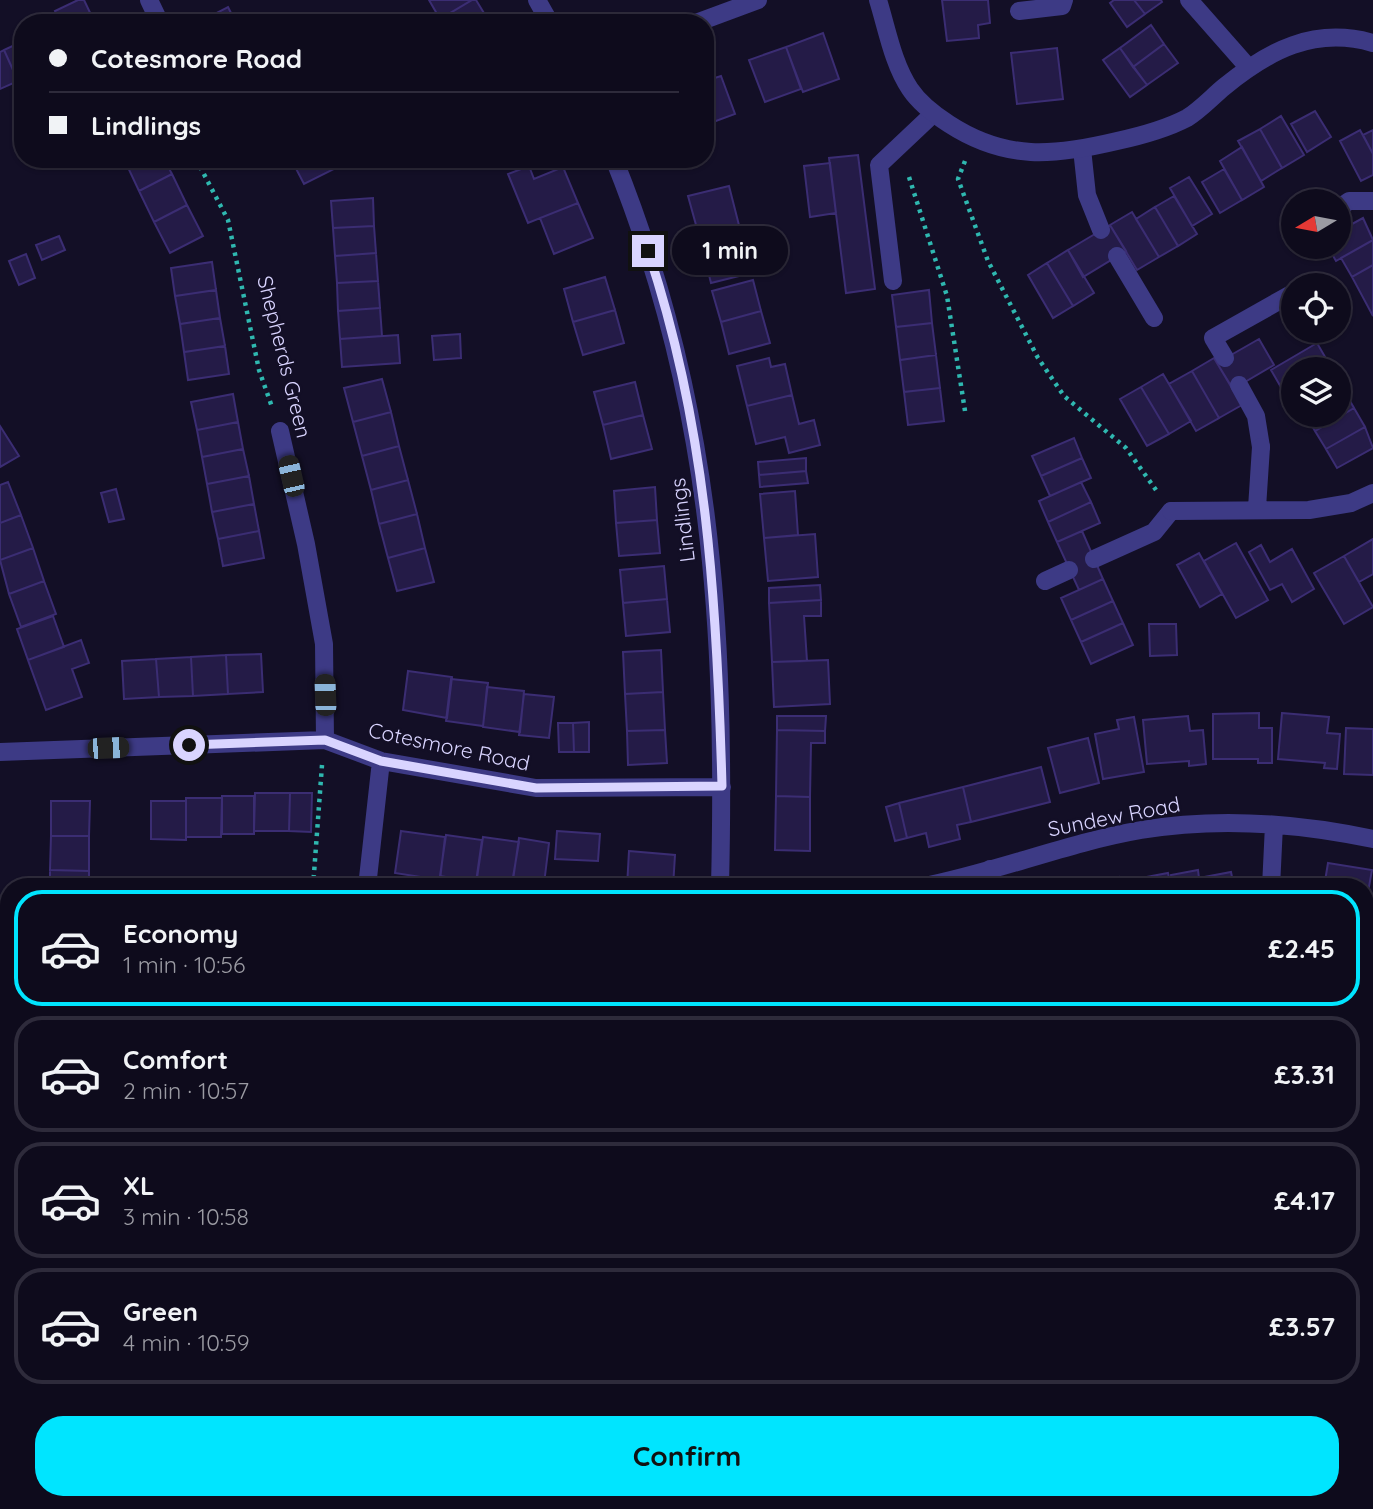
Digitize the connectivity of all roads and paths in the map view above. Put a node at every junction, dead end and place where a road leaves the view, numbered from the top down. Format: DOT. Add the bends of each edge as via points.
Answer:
graph roads {
  1 [pos="758,0"];
  2 [pos="878,0"];
  3 [pos="1064,0"];
  4 [pos="1189,0"];
  5 [pos="1018,11"];
  6 [pos="714,16"];
  7 [pos="1373,43"];
  8 [pos="1248,67"];
  9 [pos="933,114"];
  10 [pos="973,140"];
  11 [pos="898,146"];
  12 [pos="1082,149"];
  13 [pos="201,168"];
  14 [pos="617,168"];
  15 [pos="1351,201"];
  16 [pos="1373,201"];
  17 [pos="1101,230"];
  18 [pos="1116,256"];
  19 [pos="894,282"];
  20 [pos="1281,300"];
  21 [pos="1154,318"];
  22 [pos="1225,358"];
  23 [pos="1240,385"];
  24 [pos="965,411"];
  25 [pos="281,431"];
  26 [pos="1373,493"];
  27 [pos="1257,509"];
  28 [pos="1171,511"];
  29 [pos="1094,559"];
  30 [pos="1069,570"];
  31 [pos="1045,581"];
  32 [pos="325,740"];
  33 [pos="0,753"];
  34 [pos="381,761"];
  35 [pos="722,786"];
  36 [pos="1274,825"];
  37 [pos="1373,839"];
  38 [pos="989,869"];
  39 [pos="314,878"];
  40 [pos="368,878"];
  41 [pos="720,878"];
  42 [pos="954,878"];
  43 [pos="992,878"];
  44 [pos="1271,878"];
  1 -- 6 [label="street"];
  2 -- 9 [label="street" via="896,60 910,89"];
  3 -- 5 [label="street" via="1062,6"];
  4 -- 8 [label="street"];
  7 -- 8 [label="street" via="1310,38 1282,47"];
  8 -- 12 [label="street" via="1187,117 1140,136"];
  9 -- 10 [label="street"];
  9 -- 11 [label="street"];
  10 -- 12 [label="street" via="1033,154"];
  10 -- 28 [label="path" via="958,179 988,261 1038,358 1064,396 1126,448"];
  11 -- 19 [label="street" via="879,165"];
  11 -- 24 [label="path" via="947,296"];
  12 -- 17 [label="street" via="1087,195"];
  13 -- 25 [label="path, Shepherds Green" via="228,220 259,370"];
  14 -- 35 [label="street, Lindlings" via="663,295 690,403 708,522 719,653"];
  15 -- 16 [label="street"];
  18 -- 21 [label="street"];
  20 -- 22 [label="street" via="1213,338"];
  23 -- 27 [label="street" via="1256,416 1261,447"];
  25 -- 32 [label="street, Shepherds Green" via="324,644"];
  26 -- 27 [label="street" via="1351,503 1309,510"];
  27 -- 28 [label="street"];
  28 -- 29 [label="street" via="1154,532"];
  30 -- 31 [label="street"];
  32 -- 33 [label="street, Cotesmore Road"];
  32 -- 34 [label="street, Cotesmore Road"];
  32 -- 39 [label="path"];
  34 -- 35 [label="street, Cotesmore Road" via="536,788"];
  34 -- 40 [label="street"];
  35 -- 41 [label="street, Lindlings"];
  36 -- 37 [label="street, Sundew Road" via="1317,827"];
  36 -- 38 [label="street, Sundew Road" via="1202,823 1141,830"];
  36 -- 44 [label="street"];
  38 -- 42 [label="street, Sundew Road"];
  38 -- 43 [label="street"];
}
